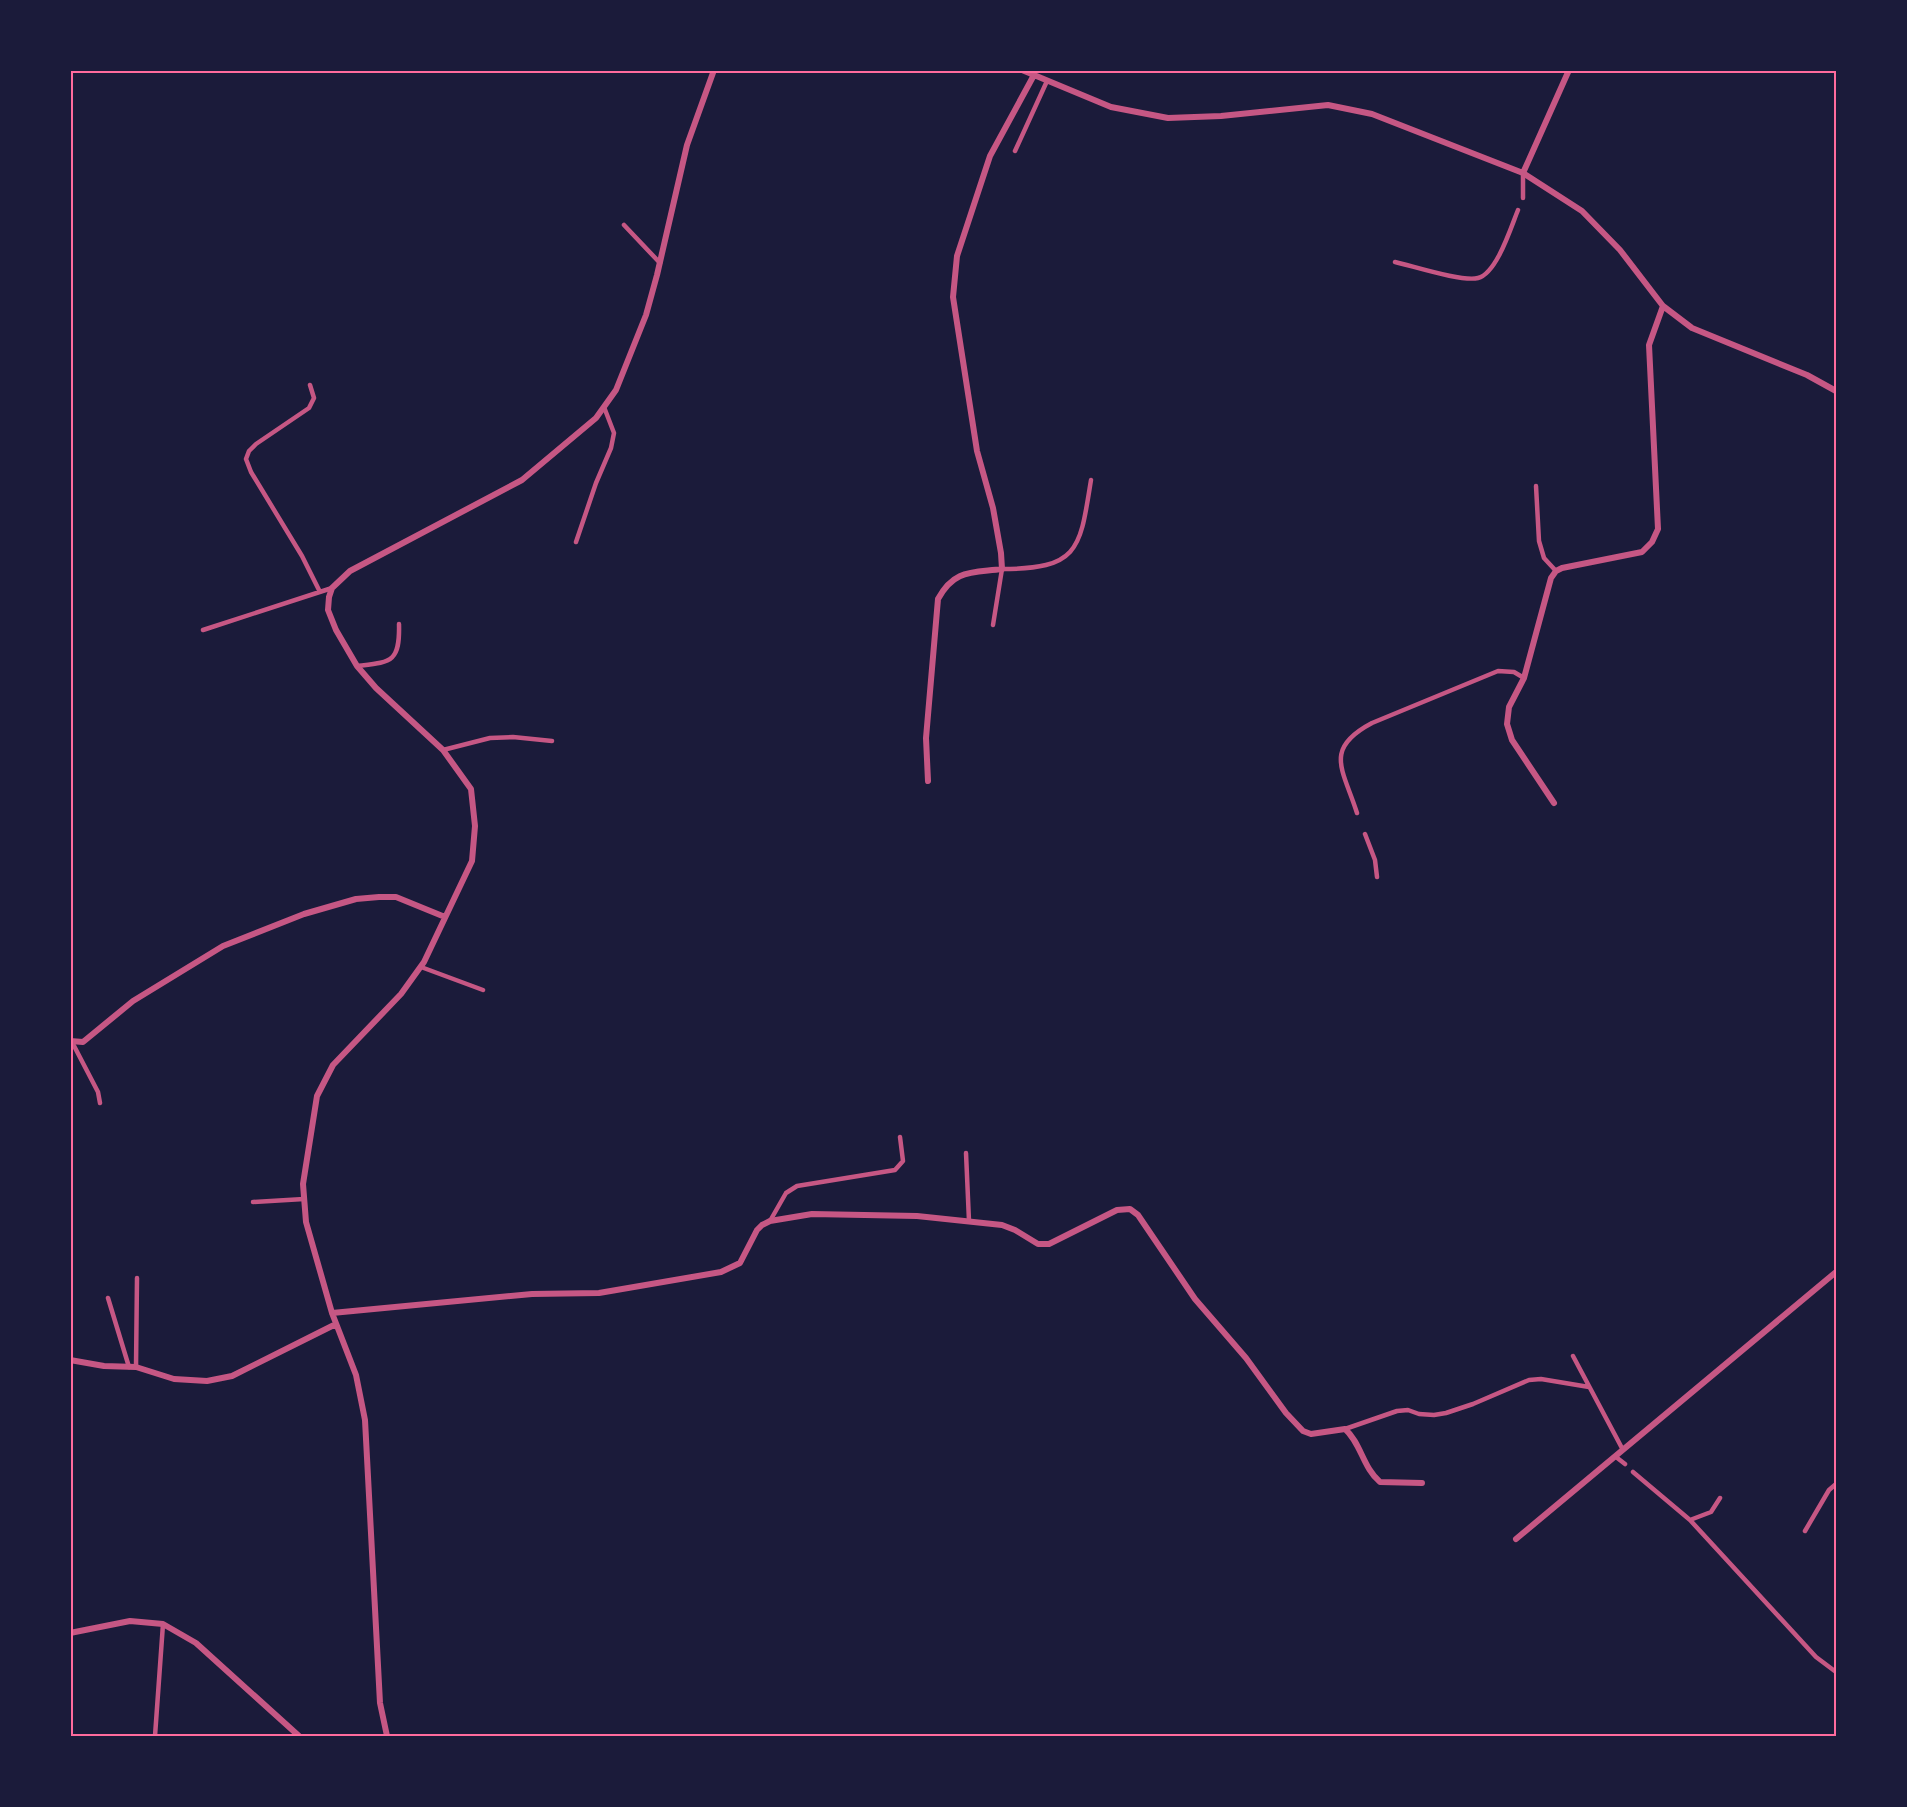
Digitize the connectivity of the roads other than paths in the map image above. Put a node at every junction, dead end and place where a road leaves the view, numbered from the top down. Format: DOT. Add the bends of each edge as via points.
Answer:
graph roads {
  1 [pos="714,70"];
  2 [pos="1022,70"];
  3 [pos="1569,70"];
  4 [pos="1034,75"];
  5 [pos="1047,81"];
  6 [pos="1015,151"];
  7 [pos="1523,173"];
  8 [pos="1522,198"];
  9 [pos="1518,210"];
  10 [pos="624,225"];
  11 [pos="1395,262"];
  12 [pos="660,263"];
  13 [pos="1663,306"];
  14 [pos="310,385"];
  15 [pos="1836,391"];
  16 [pos="604,407"];
  17 [pos="1091,480"];
  18 [pos="1536,486"];
  19 [pos="576,542"];
  20 [pos="1002,569"];
  21 [pos="1556,571"];
  22 [pos="332,588"];
  23 [pos="320,592"];
  24 [pos="399,624"];
  25 [pos="993,625"];
  26 [pos="202,630"];
  27 [pos="357,666"];
  28 [pos="1524,678"];
  29 [pos="552,741"];
  30 [pos="443,750"];
  31 [pos="928,781"];
  32 [pos="1554,803"];
  33 [pos="1357,813"];
  34 [pos="1365,834"];
  35 [pos="1377,877"];
  36 [pos="445,917"];
  37 [pos="421,967"];
  38 [pos="483,990"];
  39 [pos="71,1041"];
  40 [pos="100,1103"];
  41 [pos="900,1137"];
  42 [pos="966,1153"];
  43 [pos="304,1199"];
  44 [pos="253,1202"];
  45 [pos="770,1221"];
  46 [pos="969,1221"];
  47 [pos="1836,1272"];
  48 [pos="137,1278"];
  49 [pos="108,1298"];
  50 [pos="332,1313"];
  51 [pos="336,1324"];
  52 [pos="1573,1356"];
  53 [pos="70,1360"];
  54 [pos="133,1367"];
  55 [pos="1589,1387"];
  56 [pos="1346,1429"];
  57 [pos="1623,1450"];
  58 [pos="1616,1457"];
  59 [pos="1624,1464"];
  60 [pos="1633,1472"];
  61 [pos="1422,1483"];
  62 [pos="1836,1484"];
  63 [pos="1720,1498"];
  64 [pos="1690,1520"];
  65 [pos="1805,1531"];
  66 [pos="1516,1539"];
  67 [pos="163,1624"];
  68 [pos="70,1633"];
  69 [pos="1836,1672"];
  70 [pos="155,1737"];
  71 [pos="299,1737"];
  72 [pos="387,1737"];
  1 -- 12 [label="street" via="687,145"];
  2 -- 4 [label="street"];
  3 -- 7 [label="street"];
  4 -- 5 [label="street"];
  4 -- 20 [label="street" via="990,156 957,256 953,297 977,451 993,508"];
  5 -- 6 [label="lane"];
  5 -- 7 [label="street" via="1111,107 1168,118 1328,105 1372,114"];
  7 -- 8 [label="lane"];
  7 -- 13 [label="street" via="1582,212 1620,250"];
  9 -- 11 [label="lane" via="1496,261 1480,278"];
  10 -- 12 [label="lane"];
  12 -- 16 [label="street" via="646,315 616,390"];
  13 -- 15 [label="street" via="1692,328 1807,375"];
  13 -- 21 [label="street" via="1649,345 1658,529 1642,552"];
  14 -- 23 [label="lane" via="314,398 309,408 256,444 246,459"];
  16 -- 19 [label="lane" via="614,433 611,448"];
  16 -- 22 [label="street" via="522,480 350,571"];
  17 -- 20 [label="lane" via="1083,528 1069,555 1048,566"];
  18 -- 21 [label="lane" via="1539,541 1544,558"];
  20 -- 25 [label="lane"];
  20 -- 31 [label="street" via="954,578 938,599 926,738"];
  21 -- 28 [label="street"];
  22 -- 23 [label="lane"];
  22 -- 27 [label="street" via="328,610"];
  23 -- 26 [label="lane"];
  24 -- 27 [label="lane" via="400,646 390,660"];
  27 -- 30 [label="street"];
  28 -- 32 [label="street" via="1509,707 1507,724 1512,740"];
  28 -- 33 [label="lane" via="1514,672 1497,671 1357,731 1340,753"];
  29 -- 30 [label="lane" via="490,738"];
  30 -- 36 [label="street" via="471,789 475,826 472,861"];
  34 -- 35 [label="lane"];
  36 -- 37 [label="street"];
  36 -- 39 [label="street" via="396,897 356,899 304,914 223,946 133,1000 83,1042"];
  37 -- 38 [label="lane"];
  37 -- 43 [label="street" via="401,994 333,1065 317,1096"];
  39 -- 40 [label="lane"];
  41 -- 45 [label="lane" via="903,1161 896,1170 797,1186 786,1193"];
  42 -- 46 [label="lane"];
  43 -- 44 [label="lane"];
  43 -- 50 [label="street" via="306,1222"];
  45 -- 46 [label="street" via="812,1214"];
  45 -- 50 [label="street" via="757,1230 740,1263 721,1272 599,1293 532,1294"];
  46 -- 56 [label="street" via="1002,1225 1038,1244 1048,1244 1117,1210 1134,1211 1195,1299 1299,1427 1311,1434"];
  47 -- 57 [label="street"];
  48 -- 54 [label="lane"];
  49 -- 54 [label="lane"];
  50 -- 51 [label="street"];
  51 -- 54 [label="street" via="232,1376 207,1381 174,1379"];
  51 -- 72 [label="street" via="356,1375 365,1420 380,1703"];
  52 -- 55 [label="lane"];
  53 -- 54 [label="street"];
  55 -- 56 [label="lane" via="1529,1380 1446,1413 1419,1414 1407,1410"];
  55 -- 57 [label="lane"];
  56 -- 61 [label="street" via="1370,1472 1380,1482"];
  57 -- 58 [label="street"];
  58 -- 59 [label="lane"];
  58 -- 66 [label="street"];
  60 -- 64 [label="lane"];
  62 -- 65 [label="lane"];
  63 -- 64 [label="lane" via="1711,1512"];
  64 -- 69 [label="lane" via="1816,1657"];
  67 -- 68 [label="street" via="130,1621"];
  67 -- 70 [label="lane"];
  67 -- 71 [label="street" via="196,1643"];
}
